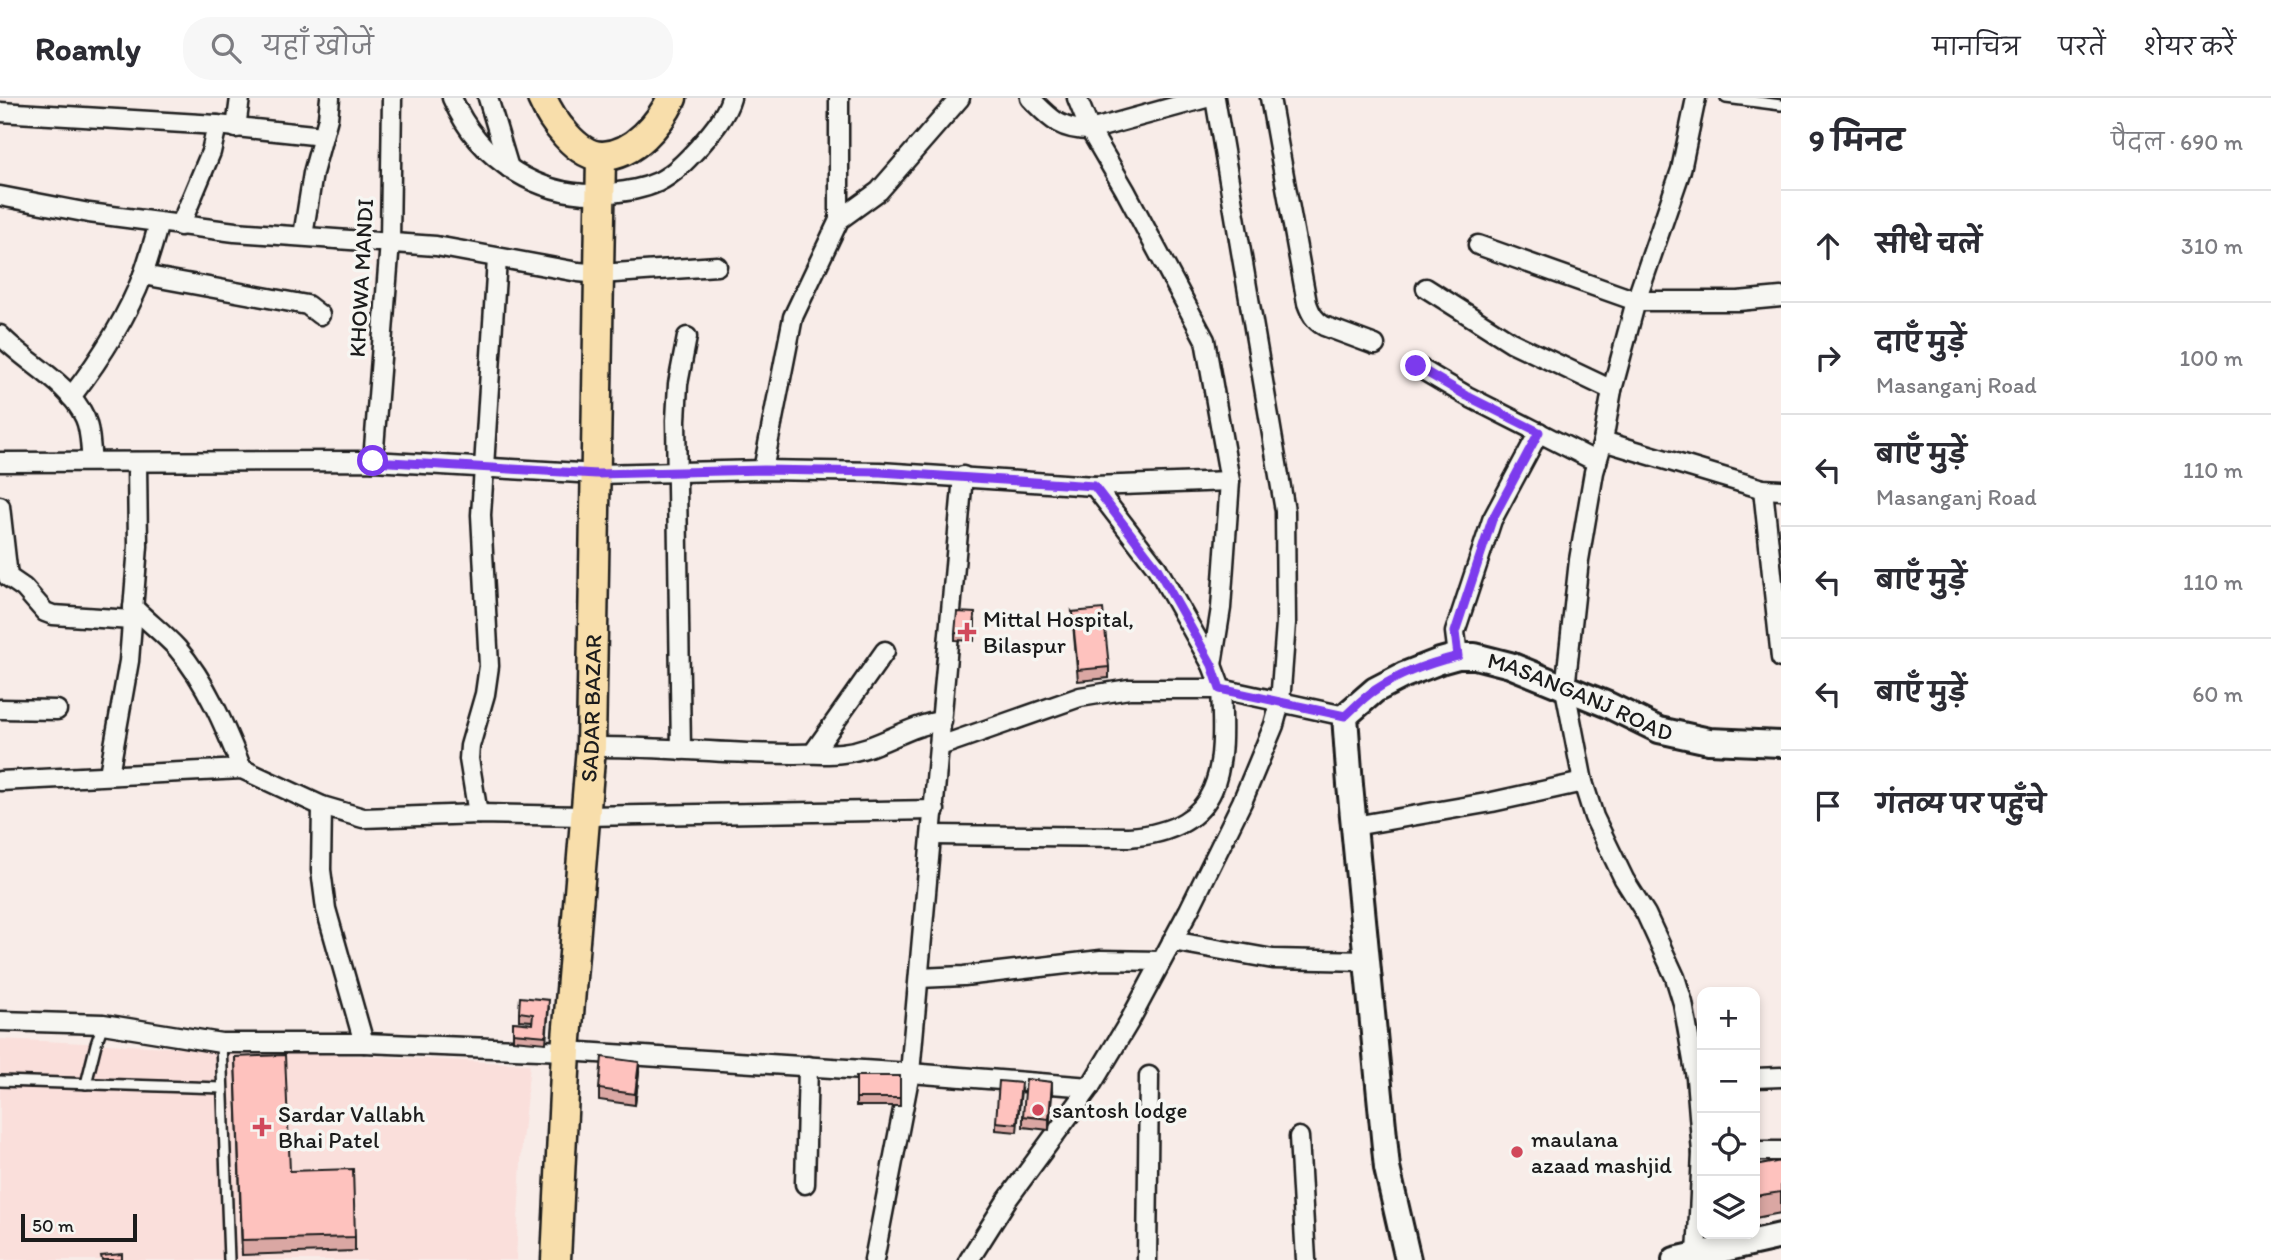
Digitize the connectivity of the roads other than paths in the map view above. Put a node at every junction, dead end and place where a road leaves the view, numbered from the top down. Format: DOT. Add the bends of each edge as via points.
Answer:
graph roads {
  1 [pos="240,98"];
  2 [pos="330,98"];
  3 [pos="392,98"];
  4 [pos="452,98"];
  5 [pos="488,98"];
  6 [pos="542,98"];
  7 [pos="672,98"];
  8 [pos="731,98"];
  9 [pos="839,98"];
  10 [pos="960,98"];
  11 [pos="1030,98"];
  12 [pos="1076,98"];
  13 [pos="1206,98"];
  14 [pos="1214,98"];
  15 [pos="1270,98"];
  16 [pos="1696,98"];
  17 [pos="1726,98"];
  18 [pos="1781,105"];
  19 [pos="0,112"];
  20 [pos="217,125"];
  21 [pos="236,128"];
  22 [pos="1090,130"];
  23 [pos="323,136"];
  24 [pos="601,156"];
  25 [pos="509,168"];
  26 [pos="601,194"];
  27 [pos="0,196"];
  28 [pos="839,220"];
  29 [pos="159,223"];
  30 [pos="180,226"];
  31 [pos="303,236"];
  32 [pos="390,242"];
  33 [pos="1478,245"];
  34 [pos="498,258"];
  35 [pos="717,265"];
  36 [pos="600,274"];
  37 [pos="143,275"];
  38 [pos="1426,288"];
  39 [pos="1781,297"];
  40 [pos="1636,301"];
  41 [pos="320,315"];
  42 [pos="0,335"];
  43 [pos="687,337"];
  44 [pos="1376,345"];
  45 [pos="1416,366"];
  46 [pos="1612,390"];
  47 [pos="71,397"];
  48 [pos="1539,432"];
  49 [pos="1603,441"];
  50 [pos="92,461"];
  51 [pos="137,461"];
  52 [pos="373,461"];
  53 [pos="1597,462"];
  54 [pos="1,466"];
  55 [pos="484,466"];
  56 [pos="764,470"];
  57 [pos="676,472"];
  58 [pos="597,474"];
  59 [pos="963,476"];
  60 [pos="1230,481"];
  61 [pos="1094,486"];
  62 [pos="1772,489"];
  63 [pos="0,506"];
  64 [pos="132,613"];
  65 [pos="885,651"];
  66 [pos="1458,656"];
  67 [pos="1781,658"];
  68 [pos="1212,665"];
  69 [pos="1220,689"];
  70 [pos="1565,689"];
  71 [pos="1280,703"];
  72 [pos="0,709"];
  73 [pos="57,710"];
  74 [pos="1345,716"];
  75 [pos="942,721"];
  76 [pos="1781,744"];
  77 [pos="940,746"];
  78 [pos="591,747"];
  79 [pos="681,750"];
  80 [pos="813,753"];
  81 [pos="242,769"];
  82 [pos="109,774"];
  83 [pos="0,781"];
  84 [pos="1583,782"];
  85 [pos="322,806"];
  86 [pos="935,810"];
  87 [pos="478,814"];
  88 [pos="585,816"];
  89 [pos="1354,826"];
  90 [pos="932,835"];
  91 [pos="1172,941"];
  92 [pos="1161,961"];
  93 [pos="1367,961"];
  94 [pos="919,978"];
  95 [pos="0,1021"];
  96 [pos="103,1024"];
  97 [pos="221,1043"];
  98 [pos="364,1043"];
  99 [pos="566,1051"];
  100 [pos="808,1066"];
  101 [pos="1697,1069"];
  102 [pos="910,1073"];
  103 [pos="1149,1076"];
  104 [pos="1760,1077"];
  105 [pos="1781,1077"];
  106 [pos="0,1081"];
  107 [pos="86,1084"];
  108 [pos="1090,1087"];
  109 [pos="222,1088"];
  110 [pos="1299,1137"];
  111 [pos="1781,1151"];
  112 [pos="1760,1152"];
  113 [pos="1698,1176"];
  114 [pos="805,1184"];
  115 [pos="1781,1236"];
  116 [pos="1686,1258"];
  117 [pos="229,1260"];
  118 [pos="556,1260"];
  119 [pos="874,1260"];
  120 [pos="969,1260"];
  121 [pos="1147,1260"];
  122 [pos="1306,1260"];
  123 [pos="1408,1260"];
  1 -- 21 [label="street"];
  2 -- 23 [label="street"];
  3 -- 32 [label="street, KHOWA MANDI"];
  4 -- 25 [label="street" via="473,136"];
  5 -- 25 [label="street"];
  6 -- 24 [label="main road" via="571,140"];
  7 -- 24 [label="main road" via="646,135 617,153"];
  8 -- 26 [label="street" via="711,133 660,181 639,190"];
  9 -- 28 [label="street"];
  10 -- 28 [label="street" via="879,191"];
  11 -- 22 [label="street" via="1063,127"];
  12 -- 22 [label="street"];
  13 -- 22 [label="street"];
  14 -- 71 [label="street" via="1285,511 1286,622"];
  15 -- 44 [label="street" via="1311,315 1324,326"];
  16 -- 40 [label="street" via="1681,170"];
  17 -- 18 [label="lane"];
  19 -- 20 [label="street"];
  20 -- 21 [label="street"];
  20 -- 30 [label="street" via="211,152"];
  21 -- 23 [label="street"];
  22 -- 60 [label="street" via="1205,340"];
  23 -- 31 [label="street"];
  24 -- 26 [label="main road, SADAR BAZAR"];
  25 -- 26 [label="street" via="545,187"];
  26 -- 36 [label="main road, SADAR BAZAR"];
  27 -- 29 [label="street"];
  28 -- 56 [label="street" via="793,317"];
  29 -- 30 [label="street"];
  29 -- 37 [label="street"];
  30 -- 31 [label="street"];
  31 -- 32 [label="street"];
  32 -- 34 [label="street"];
  32 -- 52 [label="street, KHOWA MANDI"];
  33 -- 40 [label="street"];
  34 -- 36 [label="street"];
  34 -- 55 [label="street"];
  35 -- 36 [label="street"];
  36 -- 58 [label="main road, SADAR BAZAR"];
  37 -- 41 [label="street" via="307,305"];
  37 -- 47 [label="street" via="131,303"];
  38 -- 46 [label="street" via="1511,342"];
  39 -- 40 [label="street"];
  40 -- 46 [label="street"];
  42 -- 47 [label="street"];
  43 -- 57 [label="street" via="678,384"];
  45 -- 48 [label="street"];
  46 -- 49 [label="street"];
  47 -- 50 [label="street" via="86,419"];
  48 -- 53 [label="street"];
  48 -- 66 [label="street" via="1492,520 1455,632"];
  49 -- 53 [label="street"];
  49 -- 62 [label="street"];
  50 -- 51 [label="street"];
  50 -- 54 [label="street"];
  51 -- 52 [label="street"];
  51 -- 64 [label="street" via="138,546"];
  52 -- 55 [label="street"];
  53 -- 70 [label="street" via="1579,560"];
  55 -- 58 [label="street"];
  55 -- 87 [label="street" via="481,515 489,666 469,759"];
  56 -- 57 [label="street"];
  56 -- 59 [label="street"];
  57 -- 58 [label="street"];
  57 -- 79 [label="street"];
  58 -- 78 [label="main road, SADAR BAZAR"];
  59 -- 61 [label="street"];
  59 -- 75 [label="street"];
  60 -- 61 [label="street"];
  60 -- 68 [label="street"];
  61 -- 68 [label="street" via="1157,568"];
  62 -- 67 [label="street"];
  63 -- 64 [label="street" via="8,577 45,612"];
  64 -- 81 [label="street" via="177,649 208,693"];
  64 -- 82 [label="street" via="129,661"];
  65 -- 80 [label="street"];
  66 -- 70 [label="street, MASANGANJ ROAD" via="1492,659"];
  66 -- 74 [label="street, MASANGANJ ROAD" via="1375,690"];
  68 -- 69 [label="street"];
  69 -- 71 [label="street"];
  69 -- 77 [label="street" via="1129,689 1080,697"];
  69 -- 90 [label="street" via="1219,772 1209,798 1172,830 1129,837"];
  70 -- 76 [label="street, MASANGANJ ROAD" via="1659,730 1709,741"];
  70 -- 84 [label="street"];
  71 -- 74 [label="street"];
  71 -- 91 [label="street" via="1242,802"];
  72 -- 73 [label="street"];
  74 -- 89 [label="street"];
  75 -- 77 [label="street"];
  75 -- 80 [label="street" via="919,725 865,750"];
  77 -- 86 [label="street"];
  78 -- 79 [label="street"];
  78 -- 88 [label="main road, SADAR BAZAR"];
  79 -- 80 [label="street"];
  81 -- 82 [label="street"];
  81 -- 85 [label="street"];
  82 -- 83 [label="street"];
  84 -- 89 [label="street"];
  84 -- 101 [label="street" via="1607,847 1646,914 1675,977"];
  85 -- 87 [label="street" via="363,818"];
  85 -- 98 [label="street" via="326,909"];
  86 -- 88 [label="street"];
  86 -- 90 [label="street"];
  87 -- 88 [label="street"];
  88 -- 99 [label="main road, SADAR BAZAR"];
  89 -- 93 [label="street"];
  90 -- 94 [label="street"];
  91 -- 92 [label="street"];
  91 -- 93 [label="street" via="1273,959"];
  92 -- 94 [label="street" via="1101,960"];
  92 -- 108 [label="street"];
  93 -- 123 [label="street" via="1387,1168"];
  94 -- 102 [label="street"];
  95 -- 96 [label="street"];
  96 -- 97 [label="street"];
  96 -- 107 [label="lane"];
  97 -- 98 [label="street"];
  97 -- 109 [label="lane"];
  98 -- 99 [label="street"];
  99 -- 100 [label="street"];
  99 -- 118 [label="main road, SADAR BAZAR"];
  100 -- 102 [label="street"];
  100 -- 114 [label="street"];
  102 -- 108 [label="street"];
  102 -- 119 [label="street"];
  103 -- 121 [label="street"];
  104 -- 105 [label="street"];
  106 -- 107 [label="lane"];
  107 -- 109 [label="lane"];
  108 -- 120 [label="street"];
  109 -- 117 [label="lane"];
  110 -- 122 [label="street"];
  111 -- 112 [label="street"];
  113 -- 116 [label="street"];
  115 -- 116 [label="street"];
}
